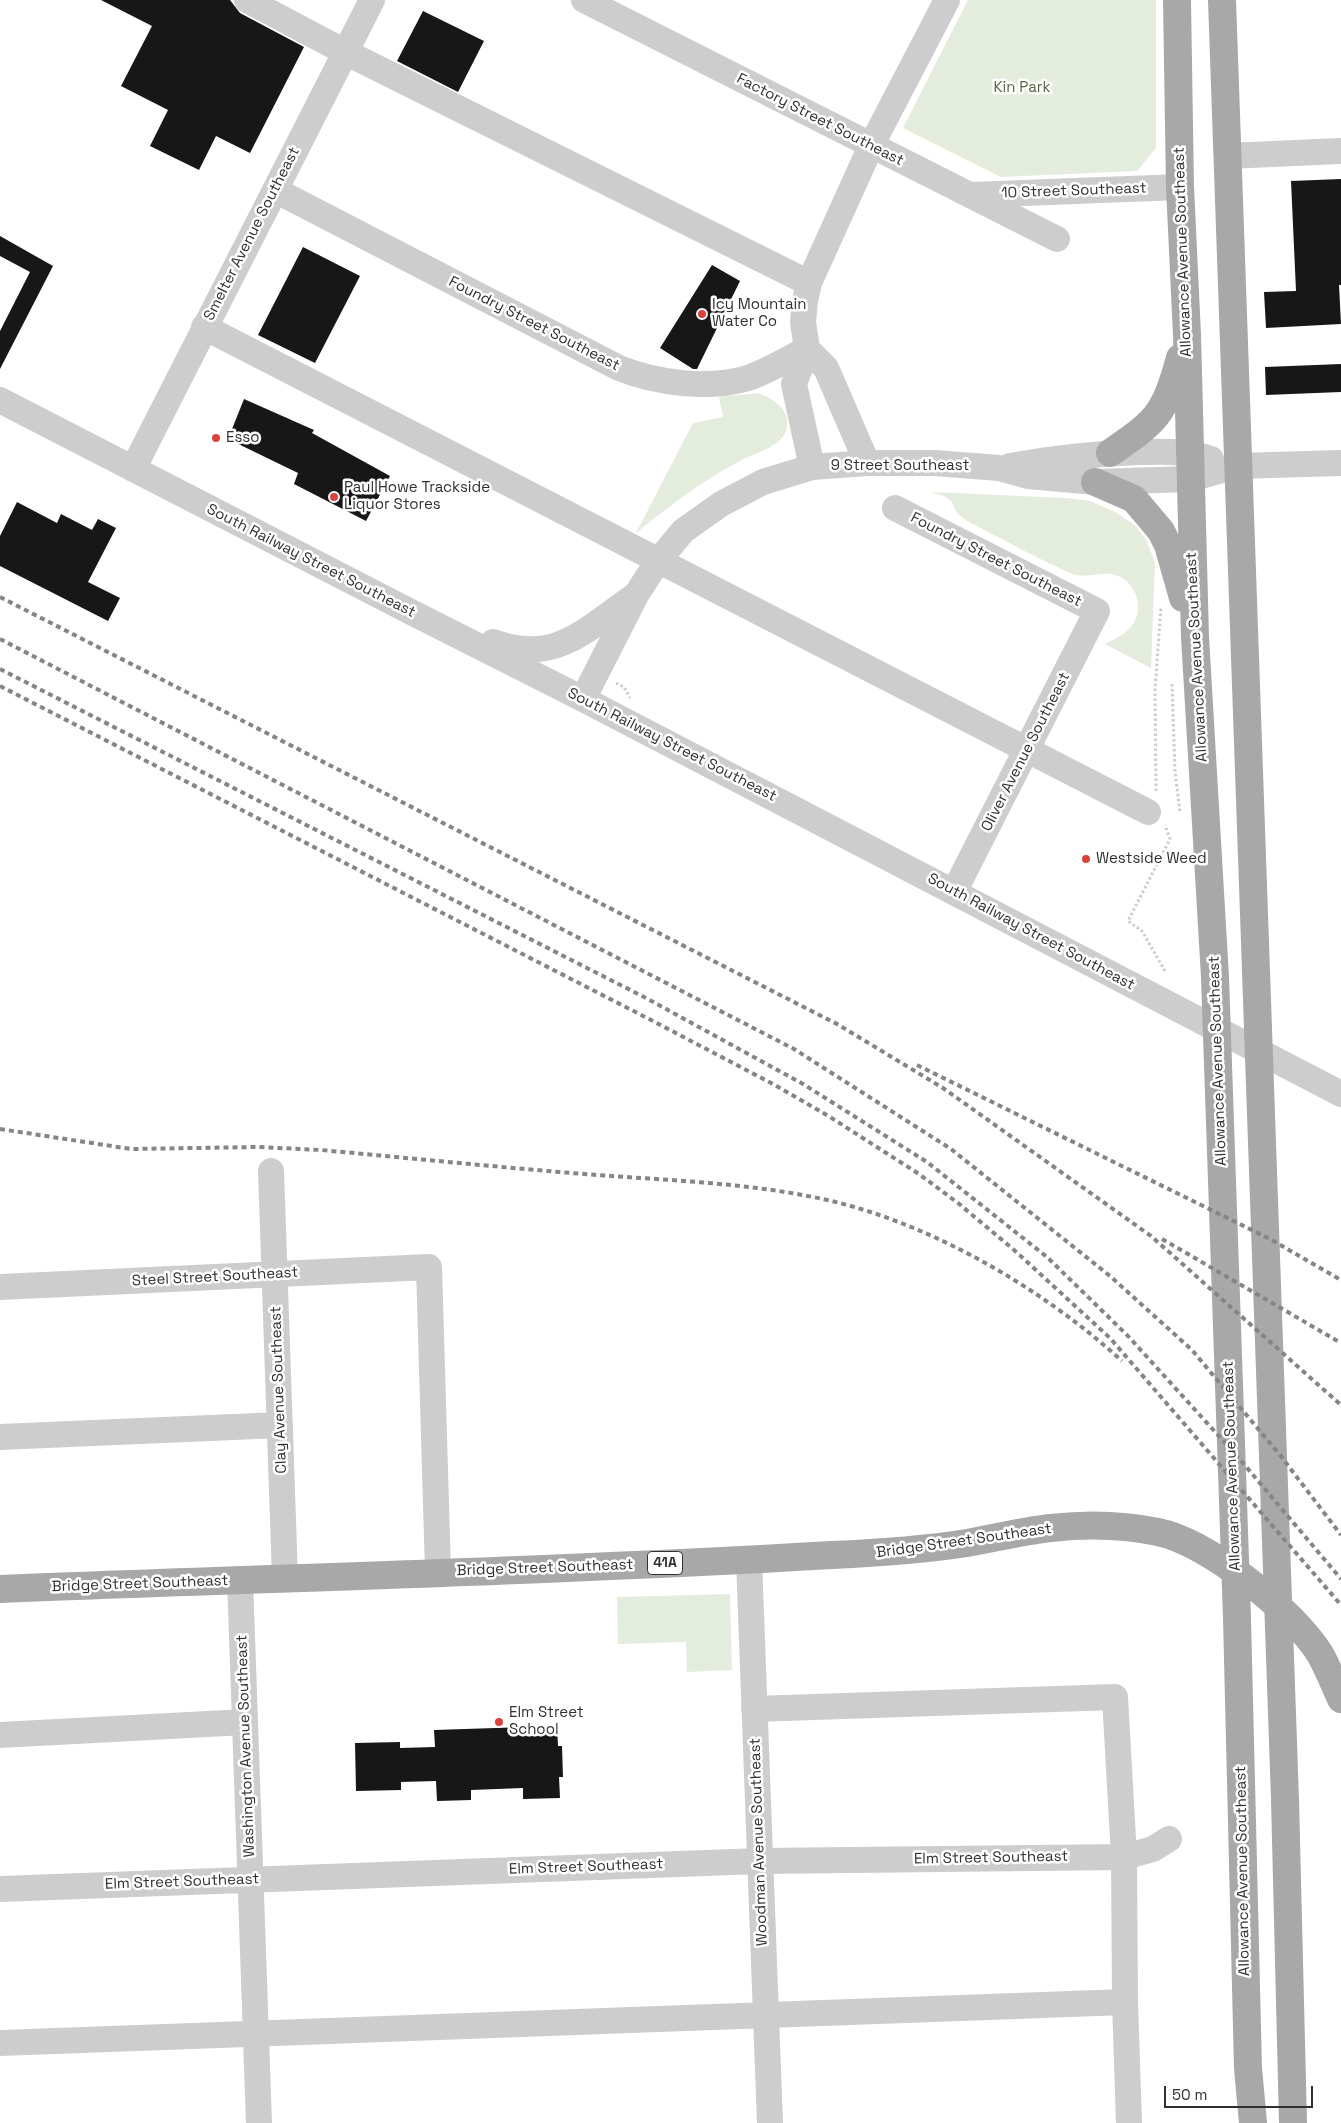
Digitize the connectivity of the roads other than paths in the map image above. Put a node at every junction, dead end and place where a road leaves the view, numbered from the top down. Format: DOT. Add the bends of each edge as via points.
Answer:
graph roads {
  1 [pos="247,0"];
  2 [pos="372,0"];
  3 [pos="584,0"];
  4 [pos="1177,0"];
  5 [pos="1222,0"];
  6 [pos="944,1"];
  7 [pos="345,52"];
  8 [pos="871,146"];
  9 [pos="1341,152"];
  10 [pos="1228,156"];
  11 [pos="1180,187"];
  12 [pos="275,190"];
  13 [pos="968,195"];
  14 [pos="1057,240"];
  15 [pos="809,284"];
  16 [pos="204,327"];
  17 [pos="1187,335"];
  18 [pos="807,349"];
  19 [pos="0,400"];
  20 [pos="1190,452"];
  21 [pos="1110,453"];
  22 [pos="867,463"];
  23 [pos="1341,463"];
  24 [pos="1238,466"];
  25 [pos="812,468"];
  26 [pos="999,468"];
  27 [pos="133,469"];
  28 [pos="1190,479"];
  29 [pos="1094,482"];
  30 [pos="895,508"];
  31 [pos="658,561"];
  32 [pos="636,595"];
  33 [pos="1097,611"];
  34 [pos="411,612"];
  35 [pos="1194,637"];
  36 [pos="583,699"];
  37 [pos="1027,750"];
  38 [pos="1155,809"];
  39 [pos="954,892"];
  40 [pos="1341,1094"];
  41 [pos="271,1171"];
  42 [pos="275,1274"];
  43 [pos="0,1287"];
  44 [pos="280,1425"];
  45 [pos="0,1437"];
  46 [pos="749,1560"];
  47 [pos="438,1572"];
  48 [pos="285,1578"];
  49 [pos="240,1579"];
  50 [pos="0,1590"];
  51 [pos="1341,1699"];
  52 [pos="754,1709"];
  53 [pos="245,1722"];
  54 [pos="0,1735"];
  55 [pos="1169,1840"];
  56 [pos="1124,1857"];
  57 [pos="760,1861"];
  58 [pos="251,1880"];
  59 [pos="0,1889"];
  60 [pos="1125,2002"];
  61 [pos="766,2015"];
  62 [pos="256,2034"];
  63 [pos="0,2043"];
  64 [pos="259,2123"];
  65 [pos="770,2123"];
  66 [pos="1129,2123"];
  67 [pos="1253,2123"];
  68 [pos="1293,2123"];
  1 -- 7 [label="street"];
  2 -- 7 [label="street, Smelter Avenue Southeast"];
  3 -- 8 [label="street, Factory Street Southeast"];
  4 -- 11 [label="main road, Allowance Avenue Southeast"];
  5 -- 10 [label="main road"];
  6 -- 8 [label="street"];
  7 -- 12 [label="street, Smelter Avenue Southeast"];
  7 -- 15 [label="street"];
  8 -- 13 [label="street, Factory Street Southeast"];
  8 -- 15 [label="street"];
  9 -- 10 [label="street"];
  10 -- 24 [label="main road"];
  11 -- 13 [label="street, 10 Street Southeast"];
  11 -- 17 [label="main road, Allowance Avenue Southeast"];
  12 -- 16 [label="street, Smelter Avenue Southeast"];
  12 -- 18 [label="street, Foundry Street Southeast" via="638,376 689,383 747,378"];
  13 -- 14 [label="street, Factory Street Southeast"];
  15 -- 18 [label="street" via="803,322"];
  16 -- 27 [label="street, Smelter Avenue Southeast"];
  16 -- 31 [label="street"];
  17 -- 20 [label="main road, Allowance Avenue Southeast"];
  17 -- 21 [label="main road" via="1163,408 1145,428"];
  18 -- 22 [label="street" via="826,368"];
  18 -- 25 [label="street" via="794,384"];
  19 -- 27 [label="street, South Railway Street Southeast"];
  20 -- 21 [label="street, 9 Street Southeast"];
  20 -- 24 [label="street, 9 Street Southeast"];
  20 -- 28 [label="main road, Allowance Avenue Southeast"];
  21 -- 26 [label="street, 9 Street Southeast" via="1069,456"];
  22 -- 25 [label="street, 9 Street Southeast"];
  22 -- 26 [label="street, 9 Street Southeast" via="935,463"];
  23 -- 24 [label="street, 9 Street Southeast"];
  24 -- 28 [label="street, 9 Street Southeast"];
  24 -- 68 [label="main road" via="1285,1799"];
  25 -- 31 [label="street, 9 Street Southeast" via="763,482 721,504 683,531"];
  26 -- 29 [label="street, 9 Street Southeast" via="1028,476"];
  27 -- 34 [label="street, South Railway Street Southeast"];
  28 -- 29 [label="street, 9 Street Southeast"];
  28 -- 35 [label="main road, Allowance Avenue Southeast"];
  29 -- 35 [label="main road" via="1134,499 1161,531 1168,545"];
  30 -- 33 [label="street, Foundry Street Southeast"];
  31 -- 32 [label="street, 9 Street Southeast"];
  31 -- 37 [label="street"];
  32 -- 34 [label="street" via="564,643 542,650 511,649"];
  32 -- 36 [label="street, 9 Street Southeast"];
  33 -- 37 [label="street, Oliver Avenue Southeast"];
  34 -- 36 [label="street, South Railway Street Southeast"];
  35 -- 67 [label="main road, Allowance Avenue Southeast" via="1215,977 1237,1618 1248,2068"];
  36 -- 39 [label="street, South Railway Street Southeast"];
  37 -- 38 [label="street"];
  37 -- 39 [label="street, Oliver Avenue Southeast"];
  39 -- 40 [label="street, South Railway Street Southeast"];
  41 -- 42 [label="street, Clay Avenue Southeast"];
  42 -- 43 [label="street, Steel Street Southeast"];
  42 -- 44 [label="street, Clay Avenue Southeast"];
  42 -- 47 [label="street, Steel Street Southeast" via="429,1268"];
  44 -- 45 [label="street"];
  44 -- 48 [label="street, Clay Avenue Southeast"];
  46 -- 47 [label="main road, Bridge Street Southeast / 41A"];
  46 -- 51 [label="main road, Bridge Street Southeast / 41A" via="901,1552 1051,1528 1097,1527 1160,1532 1190,1543 1223,1562 1298,1626 1320,1655"];
  46 -- 52 [label="street, Woodman Avenue Southeast"];
  47 -- 48 [label="main road, Bridge Street Southeast / 41A"];
  48 -- 49 [label="main road, Bridge Street Southeast / 41A"];
  49 -- 50 [label="main road, Bridge Street Southeast / 41A"];
  49 -- 53 [label="street, Washington Avenue Southeast"];
  52 -- 56 [label="street" via="1115,1697"];
  52 -- 57 [label="street, Woodman Avenue Southeast"];
  53 -- 54 [label="street"];
  53 -- 58 [label="street, Washington Avenue Southeast"];
  55 -- 56 [label="street, Elm Street Southeast" via="1153,1849"];
  56 -- 57 [label="street, Elm Street Southeast"];
  56 -- 60 [label="street"];
  57 -- 58 [label="street, Elm Street Southeast"];
  57 -- 61 [label="street, Woodman Avenue Southeast"];
  58 -- 59 [label="street, Elm Street Southeast"];
  58 -- 62 [label="street, Washington Avenue Southeast"];
  60 -- 61 [label="street"];
  60 -- 66 [label="street"];
  61 -- 62 [label="street"];
  61 -- 65 [label="street, Woodman Avenue Southeast"];
  62 -- 63 [label="street"];
  62 -- 64 [label="street, Washington Avenue Southeast"];
}
